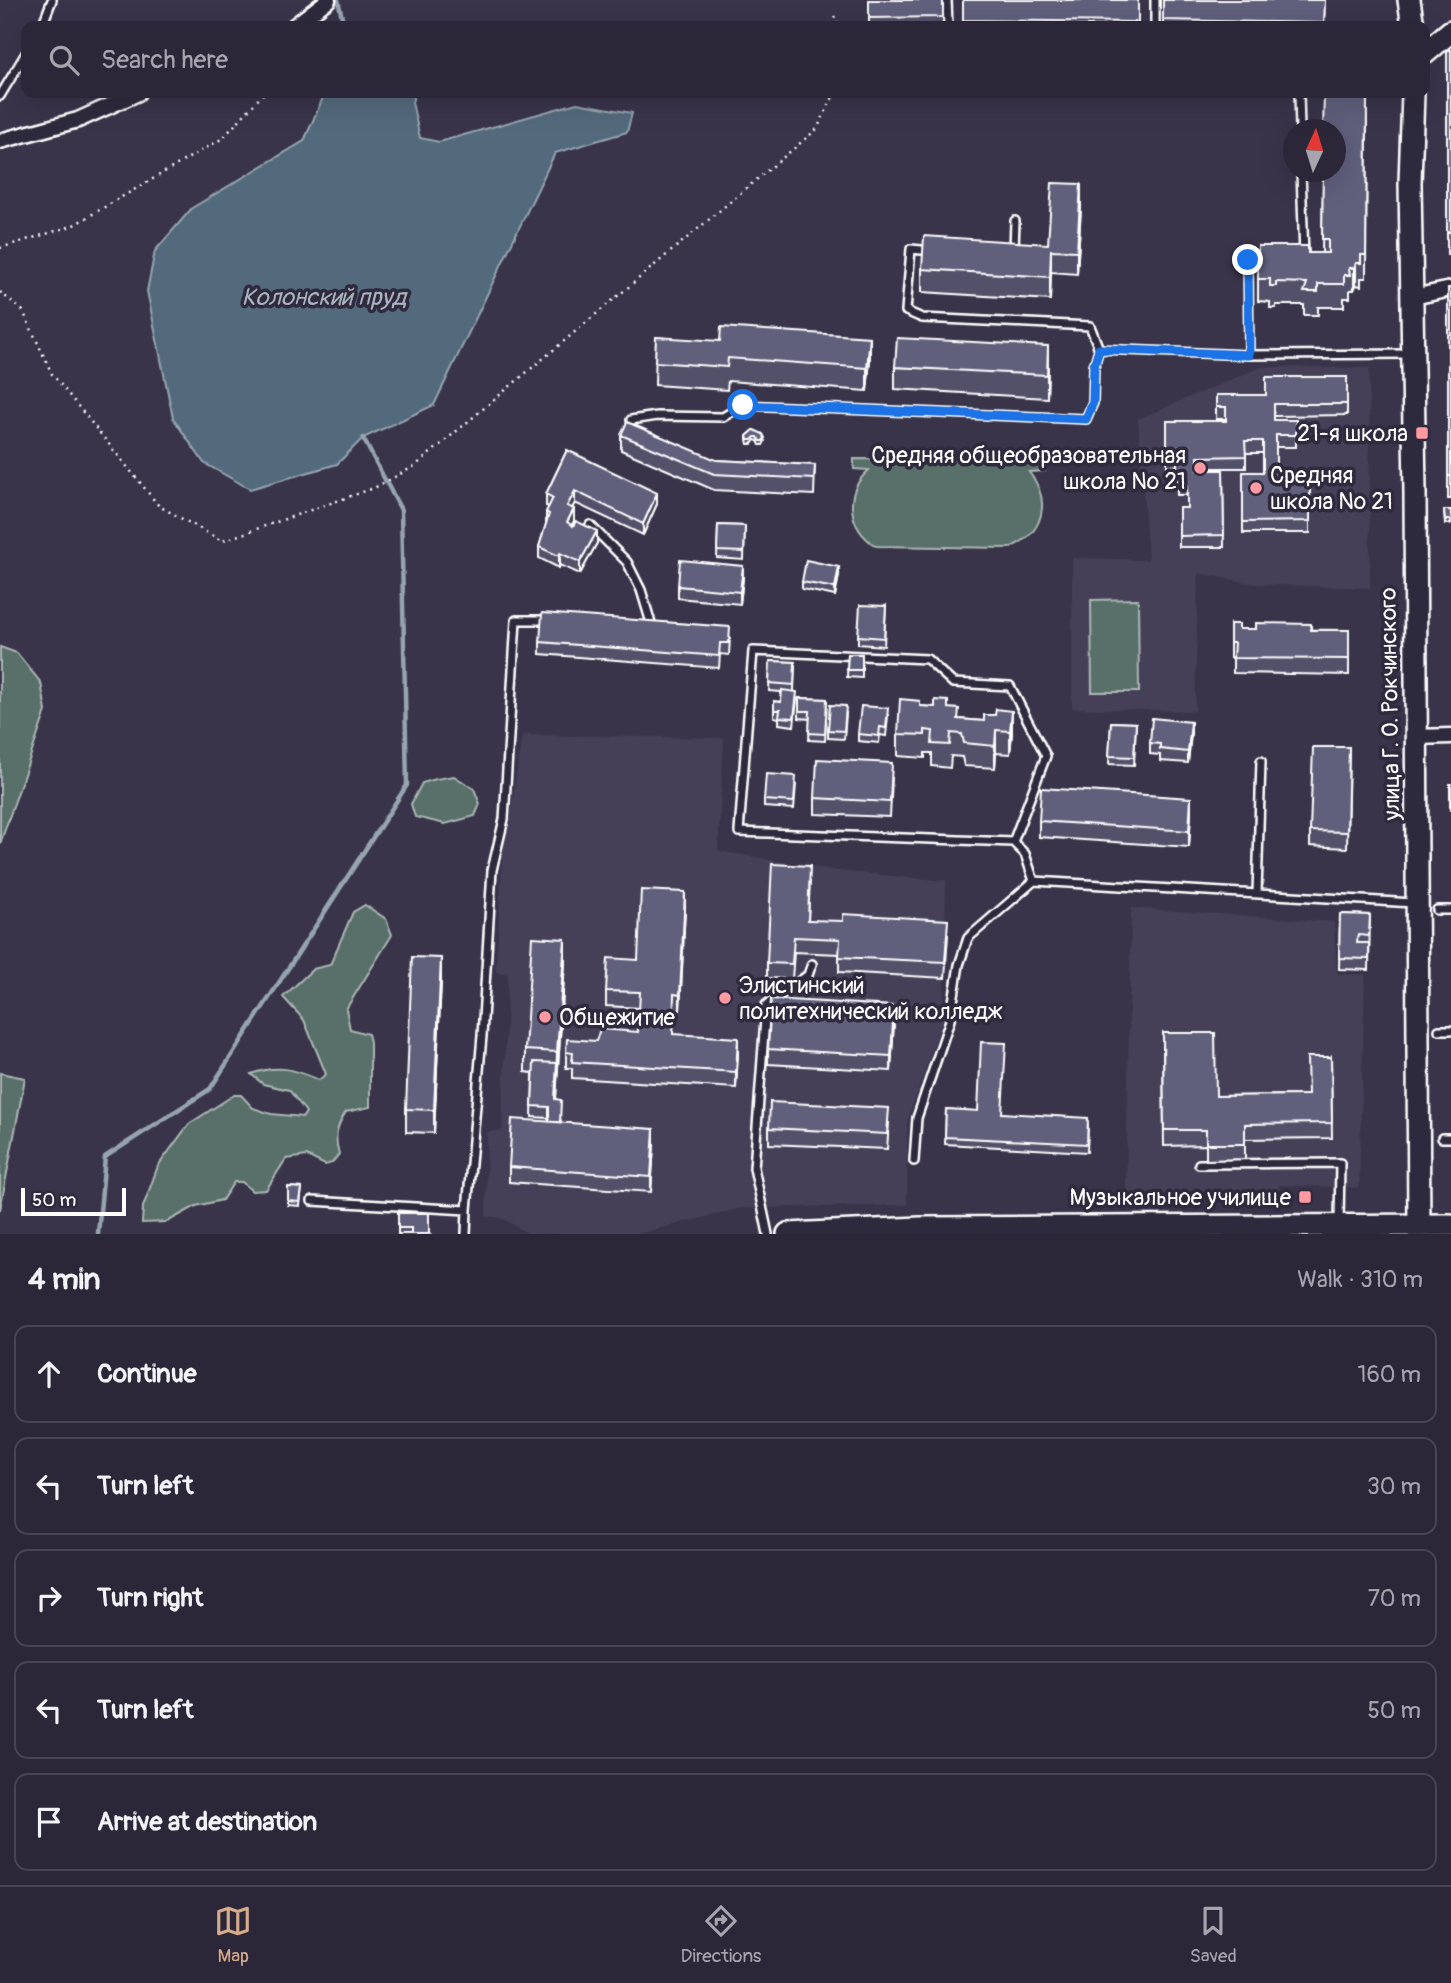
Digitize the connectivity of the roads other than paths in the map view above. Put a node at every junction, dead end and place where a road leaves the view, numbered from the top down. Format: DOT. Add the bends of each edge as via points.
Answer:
graph roads {
  1 [pos="52,0"];
  2 [pos="328,0"];
  3 [pos="947,0"];
  4 [pos="1155,0"];
  5 [pos="1409,0"];
  6 [pos="44,21"];
  7 [pos="302,21"];
  8 [pos="947,21"];
  9 [pos="1155,21"];
  10 [pos="1412,21"];
  11 [pos="21,61"];
  12 [pos="0,96"];
  13 [pos="127,98"];
  14 [pos="1299,98"];
  15 [pos="1413,98"];
  16 [pos="1300,119"];
  17 [pos="0,141"];
  18 [pos="1301,182"];
  19 [pos="1015,221"];
  20 [pos="937,251"];
  21 [pos="1293,257"];
  22 [pos="1013,259"];
  23 [pos="1270,259"];
  24 [pos="1451,289"];
  25 [pos="1413,297"];
  26 [pos="1099,349"];
  27 [pos="1412,354"];
  28 [pos="1249,355"];
  29 [pos="631,420"];
  30 [pos="590,525"];
  31 [pos="561,620"];
  32 [pos="638,623"];
  33 [pos="651,623"];
  34 [pos="664,625"];
  35 [pos="1451,736"];
  36 [pos="1416,737"];
  37 [pos="1261,761"];
  38 [pos="1013,842"];
  39 [pos="1034,881"];
  40 [pos="1257,894"];
  41 [pos="1428,906"];
  42 [pos="1451,910"];
  43 [pos="812,964"];
  44 [pos="1439,1030"];
  45 [pos="1451,1030"];
  46 [pos="1442,1138"];
  47 [pos="1451,1138"];
  48 [pos="914,1161"];
  49 [pos="1199,1164"];
  50 [pos="313,1201"];
  51 [pos="467,1210"];
  52 [pos="1451,1224"];
  53 [pos="1339,1225"];
  54 [pos="1419,1229"];
  55 [pos="1199,1230"];
  56 [pos="466,1234"];
  57 [pos="768,1234"];
  58 [pos="788,1234"];
  1 -- 6 [label="lane"];
  2 -- 7 [label="street"];
  3 -- 8 [label="lane"];
  4 -- 9 [label="lane"];
  5 -- 10 [label="street"];
  11 -- 12 [label="lane"];
  13 -- 17 [label="street" via="78,120"];
  14 -- 16 [label="lane"];
  15 -- 25 [label="street, улица Г. О. Рокчинского"];
  18 -- 21 [label="lane" via="1304,256"];
  19 -- 22 [label="lane"];
  20 -- 26 [label="lane" via="911,249 906,311 922,318 1090,326"];
  23 -- 28 [label="lane" via="1248,260"];
  24 -- 25 [label="street"];
  25 -- 27 [label="street, улица Г. О. Рокчинского"];
  26 -- 28 [label="lane"];
  26 -- 29 [label="lane" via="1093,402 1086,419 743,405 723,417"];
  27 -- 28 [label="lane"];
  27 -- 36 [label="street, улица Г. О. Рокчинского"];
  30 -- 33 [label="lane" via="627,562"];
  31 -- 51 [label="lane" via="516,620 504,819 492,870"];
  32 -- 33 [label="lane"];
  33 -- 34 [label="lane"];
  35 -- 36 [label="street"];
  36 -- 41 [label="street, улица Г. О. Рокчинского"];
  37 -- 40 [label="lane"];
  38 -- 38 [label="lane" via="739,832 753,651 926,659 953,683 1010,686 1046,756"];
  38 -- 39 [label="lane" via="1025,855"];
  39 -- 40 [label="lane"];
  39 -- 48 [label="lane" via="968,938 950,1020 917,1118"];
  40 -- 41 [label="lane"];
  41 -- 42 [label="lane"];
  41 -- 54 [label="street, улица Г. О. Рокчинского"];
  43 -- 57 [label="lane" via="808,975 766,1005 754,1168"];
  44 -- 45 [label="lane"];
  46 -- 47 [label="lane"];
  49 -- 53 [label="lane" via="1340,1163"];
  50 -- 51 [label="lane"];
  51 -- 56 [label="lane"];
  52 -- 54 [label="street"];
  53 -- 54 [label="street"];
  53 -- 55 [label="street"];
  55 -- 58 [label="street" via="920,1228"];
}
